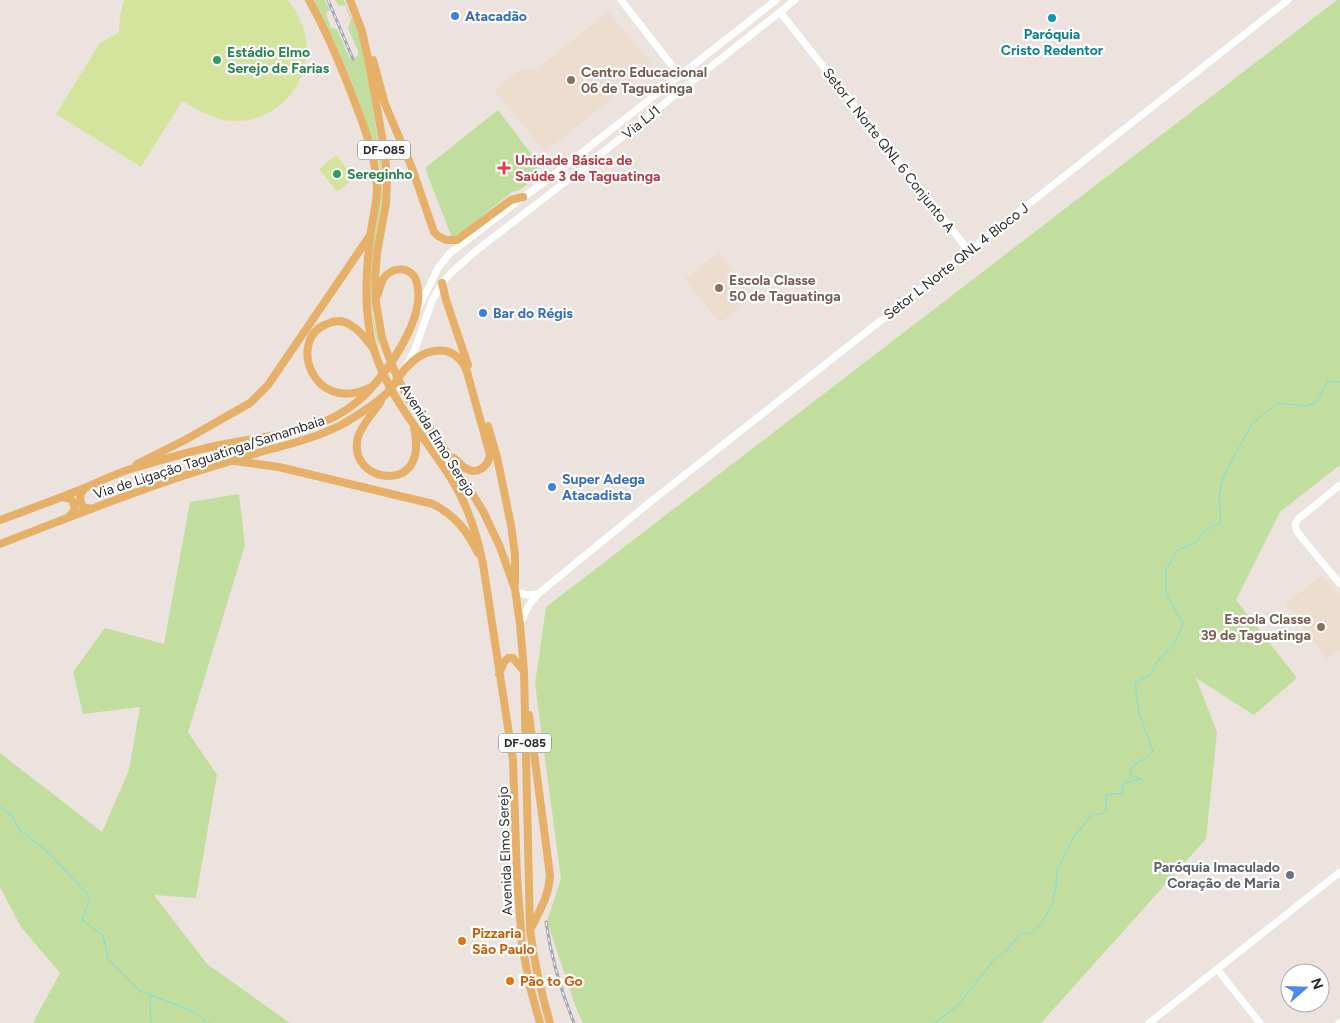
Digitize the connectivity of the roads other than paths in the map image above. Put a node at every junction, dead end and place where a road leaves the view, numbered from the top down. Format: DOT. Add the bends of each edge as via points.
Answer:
graph roads {
  1 [pos="309,0"];
  2 [pos="350,0"];
  3 [pos="621,0"];
  4 [pos="776,0"];
  5 [pos="795,0"];
  6 [pos="1287,0"];
  7 [pos="780,12"];
  8 [pos="362,30"];
  9 [pos="727,39"];
  10 [pos="716,48"];
  11 [pos="733,49"];
  12 [pos="722,58"];
  13 [pos="680,76"];
  14 [pos="527,195"];
  15 [pos="535,204"];
  16 [pos="495,219"];
  17 [pos="505,228"];
  18 [pos="370,235"];
  19 [pos="969,250"];
  20 [pos="442,283"];
  21 [pos="376,303"];
  22 [pos="417,311"];
  23 [pos="374,350"];
  24 [pos="407,366"];
  25 [pos="375,385"];
  26 [pos="388,392"];
  27 [pos="413,422"];
  28 [pos="444,448"];
  29 [pos="231,461"];
  30 [pos="132,468"];
  31 [pos="1340,485"];
  32 [pos="84,489"];
  33 [pos="62,497"];
  34 [pos="92,509"];
  35 [pos="69,517"];
  36 [pos="0,520"];
  37 [pos="0,544"];
  38 [pos="483,564"];
  39 [pos="1340,584"];
  40 [pos="515,590"];
  41 [pos="538,594"];
  42 [pos="520,624"];
  43 [pos="524,672"];
  44 [pos="499,674"];
  45 [pos="1340,872"];
  46 [pos="530,930"];
  47 [pos="1217,969"];
  48 [pos="540,1023"];
  49 [pos="550,1023"];
  50 [pos="1148,1023"];
  51 [pos="1260,1023"];
  1 -- 18 [label="main road, Avenida Elmo Serejo / DF-085" via="344,73 364,124 375,166 377,190"];
  2 -- 8 [label="main road, Avenida Elmo Serejo / DF-085"];
  3 -- 13 [label="street"];
  4 -- 9 [label="street, Via LJ1"];
  5 -- 7 [label="street, Via LJ1"];
  6 -- 19 [label="street, Setor L Norte QNL 4 Bloco J"];
  7 -- 11 [label="street, Via LJ1"];
  7 -- 19 [label="street, Setor L Norte QNL 6 Conjunto A"];
  8 -- 14 [label="main road" via="385,104 438,236 457,240 511,200"];
  8 -- 21 [label="main road, Avenida Elmo Serejo / DF-085" via="387,179 386,204 376,253"];
  9 -- 10 [label="street, Via LJ1"];
  9 -- 11 [label="street" via="727,45"];
  10 -- 12 [label="street"];
  10 -- 13 [label="street, Via LJ1"];
  11 -- 12 [label="street, Via LJ1"];
  12 -- 15 [label="street, Via LJ1"];
  13 -- 14 [label="street, Via LJ1"];
  14 -- 15 [label="street"];
  14 -- 16 [label="street, Via LJ1"];
  15 -- 17 [label="street, Via LJ1"];
  16 -- 17 [label="street"];
  16 -- 22 [label="street, Via LJ1" via="449,254 438,268"];
  17 -- 20 [label="street, Via LJ1"];
  18 -- 23 [label="main road, Avenida Elmo Serejo / DF-085" via="366,298"];
  18 -- 30 [label="main road" via="268,385 250,403"];
  19 -- 41 [label="street, Setor L Norte QNL 4 Bloco J"];
  20 -- 24 [label="street, Via LJ1"];
  20 -- 40 [label="main road" via="497,457 510,517"];
  21 -- 22 [label="main road" via="383,280 390,272 408,270 416,281"];
  21 -- 28 [label="main road, Avenida Elmo Serejo / DF-085" via="390,363 409,400"];
  22 -- 25 [label="main road, Via de Ligação Taguatinga/Samambaia" via="405,341"];
  23 -- 25 [label="main road" via="355,327 344,321 333,321 320,326 311,336 308,363 316,380 341,394 360,392"];
  23 -- 27 [label="main road, Avenida Elmo Serejo / DF-085" via="393,392"];
  24 -- 26 [label="main road, Via de Ligação Taguatinga/Samambaia"];
  24 -- 28 [label="main road, Via de Ligação Taguatinga/Samambaia" via="427,352 439,350 456,356 468,372 489,447 489,462 482,469 473,471"];
  25 -- 30 [label="main road, Via de Ligação Taguatinga/Samambaia" via="358,402 326,422"];
  26 -- 27 [label="main road" via="359,435 357,446 363,465 386,476 409,468 416,452"];
  26 -- 29 [label="main road, Via de Ligação Taguatinga/Samambaia" via="362,414 327,432"];
  27 -- 38 [label="main road, Avenida Elmo Serejo / DF-085" via="463,501 474,526"];
  28 -- 40 [label="main road, Avenida Elmo Serejo / DF-085" via="483,512"];
  29 -- 34 [label="main road, Via de Ligação Taguatinga/Samambaia"];
  29 -- 38 [label="main road" via="279,467 433,504 446,511 464,529"];
  30 -- 32 [label="main road, Via de Ligação Taguatinga/Samambaia"];
  31 -- 39 [label="street" via="1298,519 1295,528"];
  32 -- 33 [label="main road, Via de Ligação Taguatinga/Samambaia"];
  32 -- 34 [label="main road" via="79,499 83,507"];
  33 -- 35 [label="main road" via="71,499 75,508"];
  33 -- 36 [label="main road, Via de Ligação Taguatinga/Samambaia"];
  34 -- 35 [label="main road, Via de Ligação Taguatinga/Samambaia"];
  35 -- 37 [label="main road, Via de Ligação Taguatinga/Samambaia"];
  38 -- 44 [label="main road, Avenida Elmo Serejo / DF-085"];
  40 -- 41 [label="street" via="527,595"];
  40 -- 42 [label="main road, Avenida Elmo Serejo / DF-085"];
  41 -- 42 [label="street, Setor L Norte QNL 4 Bloco J"];
  42 -- 43 [label="main road, Avenida Elmo Serejo / DF-085"];
  43 -- 44 [label="main road" via="513,658 508,658"];
  43 -- 46 [label="main road, Avenida Elmo Serejo / DF-085"];
  43 -- 46 [label="main road" via="550,876 546,900"];
  44 -- 48 [label="main road, Avenida Elmo Serejo / DF-085" via="513,760 522,944"];
  45 -- 47 [label="street"];
  46 -- 49 [label="main road, Avenida Elmo Serejo / DF-085" via="538,980"];
  47 -- 50 [label="street"];
  47 -- 51 [label="street"];
}
